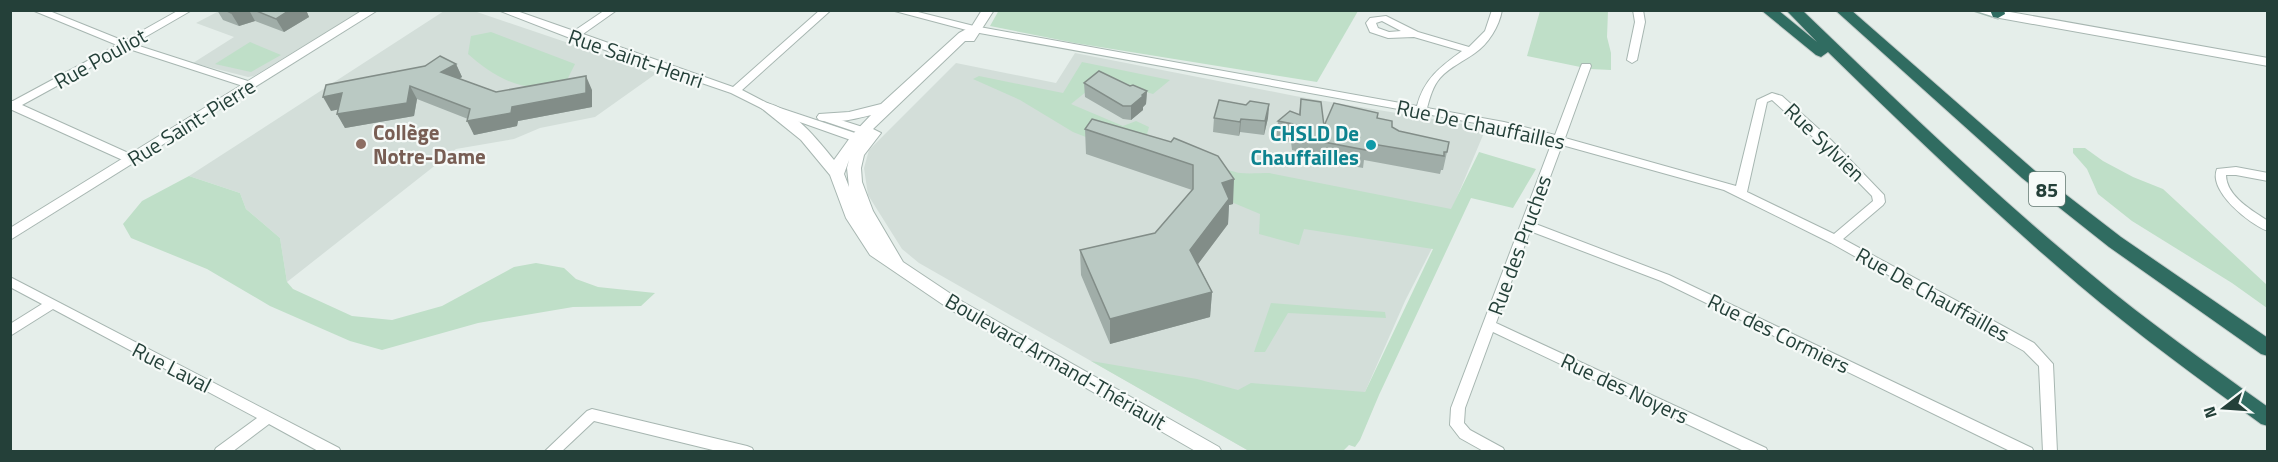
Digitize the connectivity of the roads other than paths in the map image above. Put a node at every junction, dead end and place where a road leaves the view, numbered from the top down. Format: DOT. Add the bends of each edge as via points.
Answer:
graph roads {
  1 [pos="37,10"];
  2 [pos="187,10"];
  3 [pos="372,10"];
  4 [pos="503,10"];
  5 [pos="612,10"];
  6 [pos="826,10"];
  7 [pos="896,10"];
  8 [pos="988,10"];
  9 [pos="1497,10"];
  10 [pos="1638,10"];
  11 [pos="1767,10"];
  12 [pos="1793,10"];
  13 [pos="1843,10"];
  14 [pos="1979,10"];
  15 [pos="2029,10"];
  16 [pos="1998,12"];
  17 [pos="974,28"];
  18 [pos="1414,34"];
  19 [pos="574,36"];
  20 [pos="124,45"];
  21 [pos="1472,51"];
  22 [pos="2231,55"];
  23 [pos="1632,60"];
  24 [pos="2268,62"];
  25 [pos="1586,66"];
  26 [pos="250,85"];
  27 [pos="735,91"];
  28 [pos="12,105"];
  29 [pos="767,107"];
  30 [pos="886,107"];
  31 [pos="1421,110"];
  32 [pos="824,117"];
  33 [pos="865,136"];
  34 [pos="1559,140"];
  35 [pos="131,159"];
  36 [pos="837,174"];
  37 [pos="2268,177"];
  38 [pos="1741,192"];
  39 [pos="1526,225"];
  40 [pos="2268,227"];
  41 [pos="10,235"];
  42 [pos="1835,240"];
  43 [pos="900,269"];
  44 [pos="2073,270"];
  45 [pos="10,282"];
  46 [pos="51,304"];
  47 [pos="1489,325"];
  48 [pos="10,331"];
  49 [pos="2268,349"];
  50 [pos="268,417"];
  51 [pos="2268,418"];
  52 [pos="220,452"];
  53 [pos="334,452"];
  54 [pos="551,452"];
  55 [pos="747,452"];
  56 [pos="1213,452"];
  57 [pos="1498,452"];
  58 [pos="1761,452"];
  59 [pos="2027,452"];
  60 [pos="2050,452"];
  1 -- 20 [label="street"];
  2 -- 20 [label="street, Rue Pouliot"];
  3 -- 26 [label="street, Rue Saint-Pierre"];
  4 -- 19 [label="street, Rue Saint-Henri"];
  5 -- 19 [label="street"];
  6 -- 27 [label="street"];
  7 -- 17 [label="street, Rue De Chauffailles"];
  8 -- 17 [label="street, Boulevard Armand-Thériault"];
  9 -- 21 [label="street" via="1491,27"];
  10 -- 23 [label="street" via="1640,25"];
  11 -- 44 [label="highway" via="1876,100 1980,195"];
  12 -- 44 [label="highway, 85"];
  13 -- 49 [label="highway, 85" via="2061,201"];
  14 -- 16 [label="main road"];
  15 -- 22 [label="street"];
  16 -- 22 [label="street"];
  17 -- 30 [label="street, Boulevard Armand-Thériault"];
  17 -- 31 [label="street, Rue De Chauffailles"];
  17 -- 33 [label="street, Boulevard Armand-Thériault" via="969,38"];
  18 -- 21 [label="street"];
  19 -- 27 [label="street, Rue Saint-Henri"];
  20 -- 26 [label="street"];
  20 -- 28 [label="street, Rue Pouliot"];
  21 -- 31 [label="street" via="1438,74"];
  22 -- 24 [label="street"];
  25 -- 34 [label="street, Rue des Pruches"];
  26 -- 35 [label="street, Rue Saint-Pierre"];
  27 -- 29 [label="street, Rue Saint-Henri"];
  27 -- 32 [label="street, Rue Saint-Henri"];
  28 -- 35 [label="street"];
  29 -- 33 [label="street, Rue Saint-Henri"];
  29 -- 36 [label="street" via="795,123"];
  30 -- 32 [label="street"];
  30 -- 33 [label="street, Boulevard Armand-Thériault"];
  31 -- 34 [label="street, Rue De Chauffailles"];
  32 -- 33 [label="street, Rue Saint-Henri"];
  33 -- 36 [label="street, Boulevard Armand-Thériault" via="839,162"];
  33 -- 43 [label="street, Boulevard Armand-Thériault" via="856,155 854,179 867,215"];
  34 -- 38 [label="street, Rue De Chauffailles"];
  34 -- 39 [label="street, Rue des Pruches"];
  35 -- 41 [label="street, Rue Saint-Pierre"];
  36 -- 43 [label="street, Boulevard Armand-Thériault" via="863,236 875,251"];
  37 -- 40 [label="street" via="2229,170 2221,172 2219,179 2238,204"];
  38 -- 42 [label="street, Rue De Chauffailles"];
  38 -- 42 [label="street, Rue Sylvien" via="1762,100 1778,98 1878,195 1879,202 1873,209"];
  39 -- 47 [label="street, Rue des Pruches"];
  39 -- 59 [label="street, Rue des Cormiers" via="1665,278"];
  42 -- 60 [label="street, Rue De Chauffailles" via="2029,347 2046,364"];
  43 -- 56 [label="street, Boulevard Armand-Thériault" via="957,306"];
  44 -- 51 [label="highway, 85"];
  45 -- 46 [label="street, Rue Laval"];
  46 -- 48 [label="street"];
  46 -- 50 [label="street, Rue Laval"];
  47 -- 57 [label="street, Rue des Pruches" via="1458,408 1457,424 1465,434"];
  47 -- 58 [label="street, Rue des Noyers"];
  50 -- 52 [label="street"];
  50 -- 53 [label="street, Rue Laval"];
  54 -- 55 [label="street" via="592,416"];
}
